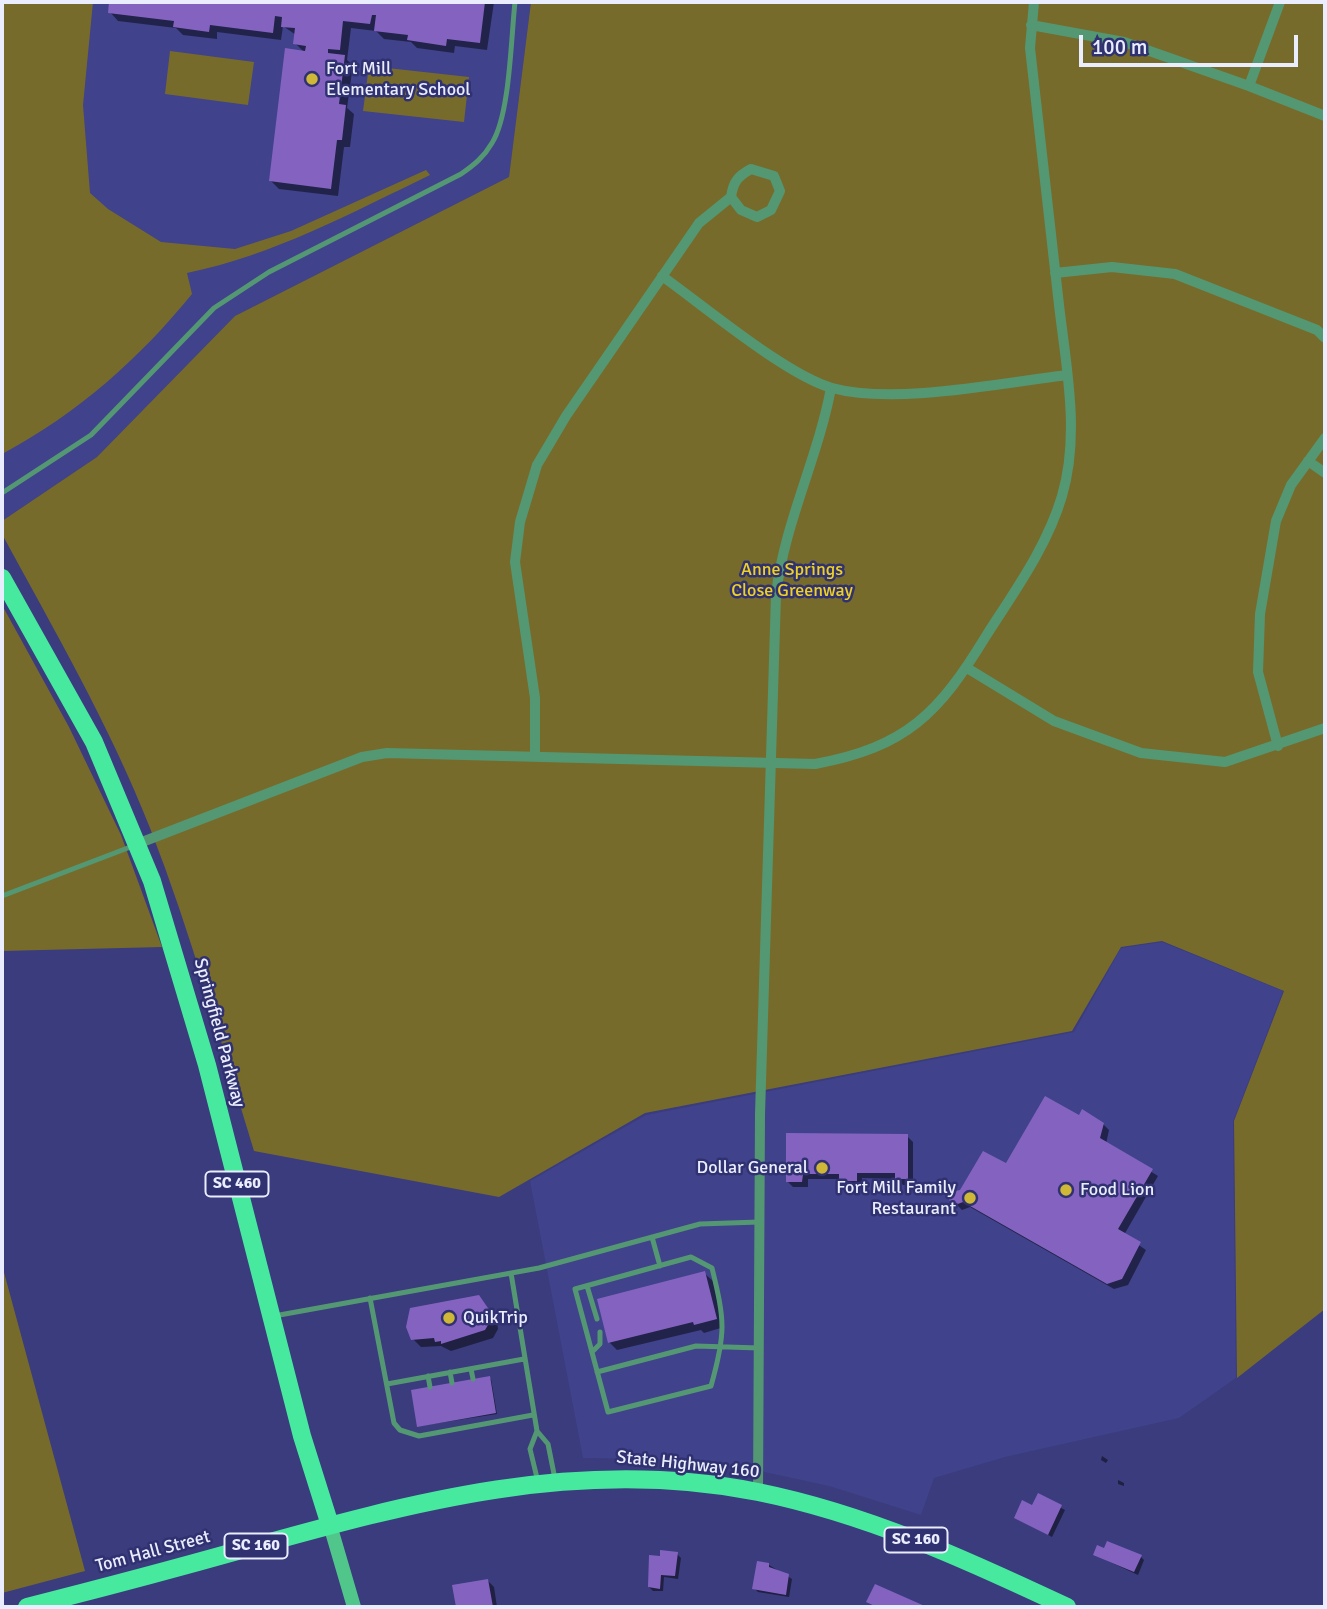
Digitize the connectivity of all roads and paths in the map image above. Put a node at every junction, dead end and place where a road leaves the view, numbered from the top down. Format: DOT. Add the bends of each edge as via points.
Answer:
graph roads {
  1 [pos="515,2"];
  2 [pos="1034,2"];
  3 [pos="1280,2"];
  4 [pos="1031,25"];
  5 [pos="1249,86"];
  6 [pos="1325,116"];
  7 [pos="731,197"];
  8 [pos="1055,273"];
  9 [pos="662,276"];
  10 [pos="1325,338"];
  11 [pos="1067,376"];
  12 [pos="831,388"];
  13 [pos="1325,438"];
  14 [pos="1308,461"];
  15 [pos="1325,473"];
  16 [pos="2,493"];
  17 [pos="2,578"];
  18 [pos="967,668"];
  19 [pos="1325,728"];
  20 [pos="1278,746"];
  21 [pos="535,756"];
  22 [pos="772,762"];
  23 [pos="137,844"];
  24 [pos="2,896"];
  25 [pos="759,1222"];
  26 [pos="652,1237"];
  27 [pos="660,1266"];
  28 [pos="511,1273"];
  29 [pos="587,1286"];
  30 [pos="370,1298"];
  31 [pos="271,1317"];
  32 [pos="597,1319"];
  33 [pos="600,1332"];
  34 [pos="722,1346"];
  35 [pos="758,1348"];
  36 [pos="592,1352"];
  37 [pos="524,1359"];
  38 [pos="471,1369"];
  39 [pos="450,1372"];
  40 [pos="597,1372"];
  41 [pos="428,1376"];
  42 [pos="473,1379"];
  43 [pos="452,1383"];
  44 [pos="387,1384"];
  45 [pos="430,1387"];
  46 [pos="533,1415"];
  47 [pos="479,1416"];
  48 [pos="458,1420"];
  49 [pos="437,1423"];
  50 [pos="481,1424"];
  51 [pos="460,1428"];
  52 [pos="537,1431"];
  53 [pos="439,1432"];
  54 [pos="546,1481"];
  55 [pos="758,1492"];
  56 [pos="330,1525"];
  57 [pos="27,1607"];
  58 [pos="354,1607"];
  59 [pos="1066,1607"];
  1 -- 16 [label="lane" via="502,114 494,141 480,160 270,272 214,308 91,435"];
  2 -- 4 [label="street"];
  3 -- 5 [label="street"];
  4 -- 5 [label="street" via="1124,42"];
  4 -- 8 [label="street"];
  5 -- 6 [label="street"];
  7 -- 7 [label="street" via="732,184 751,169 774,176 780,191 771,210 757,217 741,211"];
  7 -- 9 [label="street" via="699,223"];
  8 -- 10 [label="street" via="1112,267 1175,274 1317,330"];
  8 -- 11 [label="street"];
  9 -- 12 [label="street" via="779,359"];
  9 -- 21 [label="street" via="537,464 520,522 515,562 535,698"];
  11 -- 12 [label="street" via="897,395"];
  11 -- 18 [label="street" via="1070,461 1062,496 1049,533"];
  12 -- 22 [label="street" via="824,426 779,566"];
  13 -- 14 [label="street"];
  14 -- 15 [label="street"];
  14 -- 20 [label="street" via="1291,485 1276,521 1260,614 1258,672"];
  17 -- 23 [label="main road, Springfield Parkway / SC 460" via="94,742"];
  18 -- 20 [label="street" via="1054,721 1141,753 1226,762"];
  18 -- 22 [label="street" via="928,716 888,742 826,762"];
  19 -- 20 [label="street"];
  21 -- 22 [label="street"];
  21 -- 23 [label="street" via="387,753 362,757"];
  22 -- 25 [label="street"];
  23 -- 24 [label="lane"];
  23 -- 31 [label="main road, Springfield Parkway / SC 460" via="178,961"];
  25 -- 26 [label="lane" via="708,1223"];
  25 -- 35 [label="street"];
  26 -- 27 [label="lane"];
  26 -- 28 [label="lane"];
  27 -- 29 [label="lane"];
  27 -- 34 [label="lane" via="691,1256 712,1268 724,1315"];
  28 -- 30 [label="lane"];
  28 -- 37 [label="lane"];
  29 -- 32 [label="lane"];
  29 -- 36 [label="lane" via="575,1289"];
  30 -- 31 [label="lane"];
  30 -- 44 [label="lane"];
  31 -- 56 [label="main road, Springfield Parkway / SC 460"];
  33 -- 36 [label="lane" via="600,1344"];
  34 -- 35 [label="lane"];
  34 -- 40 [label="lane" via="696,1346"];
  34 -- 40 [label="lane" via="711,1387 608,1412"];
  35 -- 55 [label="street"];
  36 -- 40 [label="lane"];
  37 -- 38 [label="lane"];
  37 -- 46 [label="lane"];
  38 -- 39 [label="lane"];
  38 -- 42 [label="lane"];
  39 -- 41 [label="lane"];
  39 -- 43 [label="lane"];
  41 -- 44 [label="lane"];
  41 -- 45 [label="lane"];
  44 -- 53 [label="lane" via="394,1423 400,1430 419,1436"];
  46 -- 50 [label="lane"];
  46 -- 52 [label="lane"];
  47 -- 50 [label="lane"];
  48 -- 51 [label="lane"];
  49 -- 53 [label="lane"];
  50 -- 51 [label="lane"];
  51 -- 53 [label="lane"];
  52 -- 54 [label="lane" via="548,1444"];
  52 -- 54 [label="lane" via="530,1449"];
  54 -- 55 [label="main road, State Highway 160 / SC 160" via="655,1480"];
  54 -- 56 [label="main road, State Highway 160 / SC 160"];
  55 -- 59 [label="main road, State Highway 160 / SC 160" via="885,1528"];
  56 -- 57 [label="main road, Tom Hall Street / SC 160"];
  56 -- 58 [label="main road, SC 460"];
}
